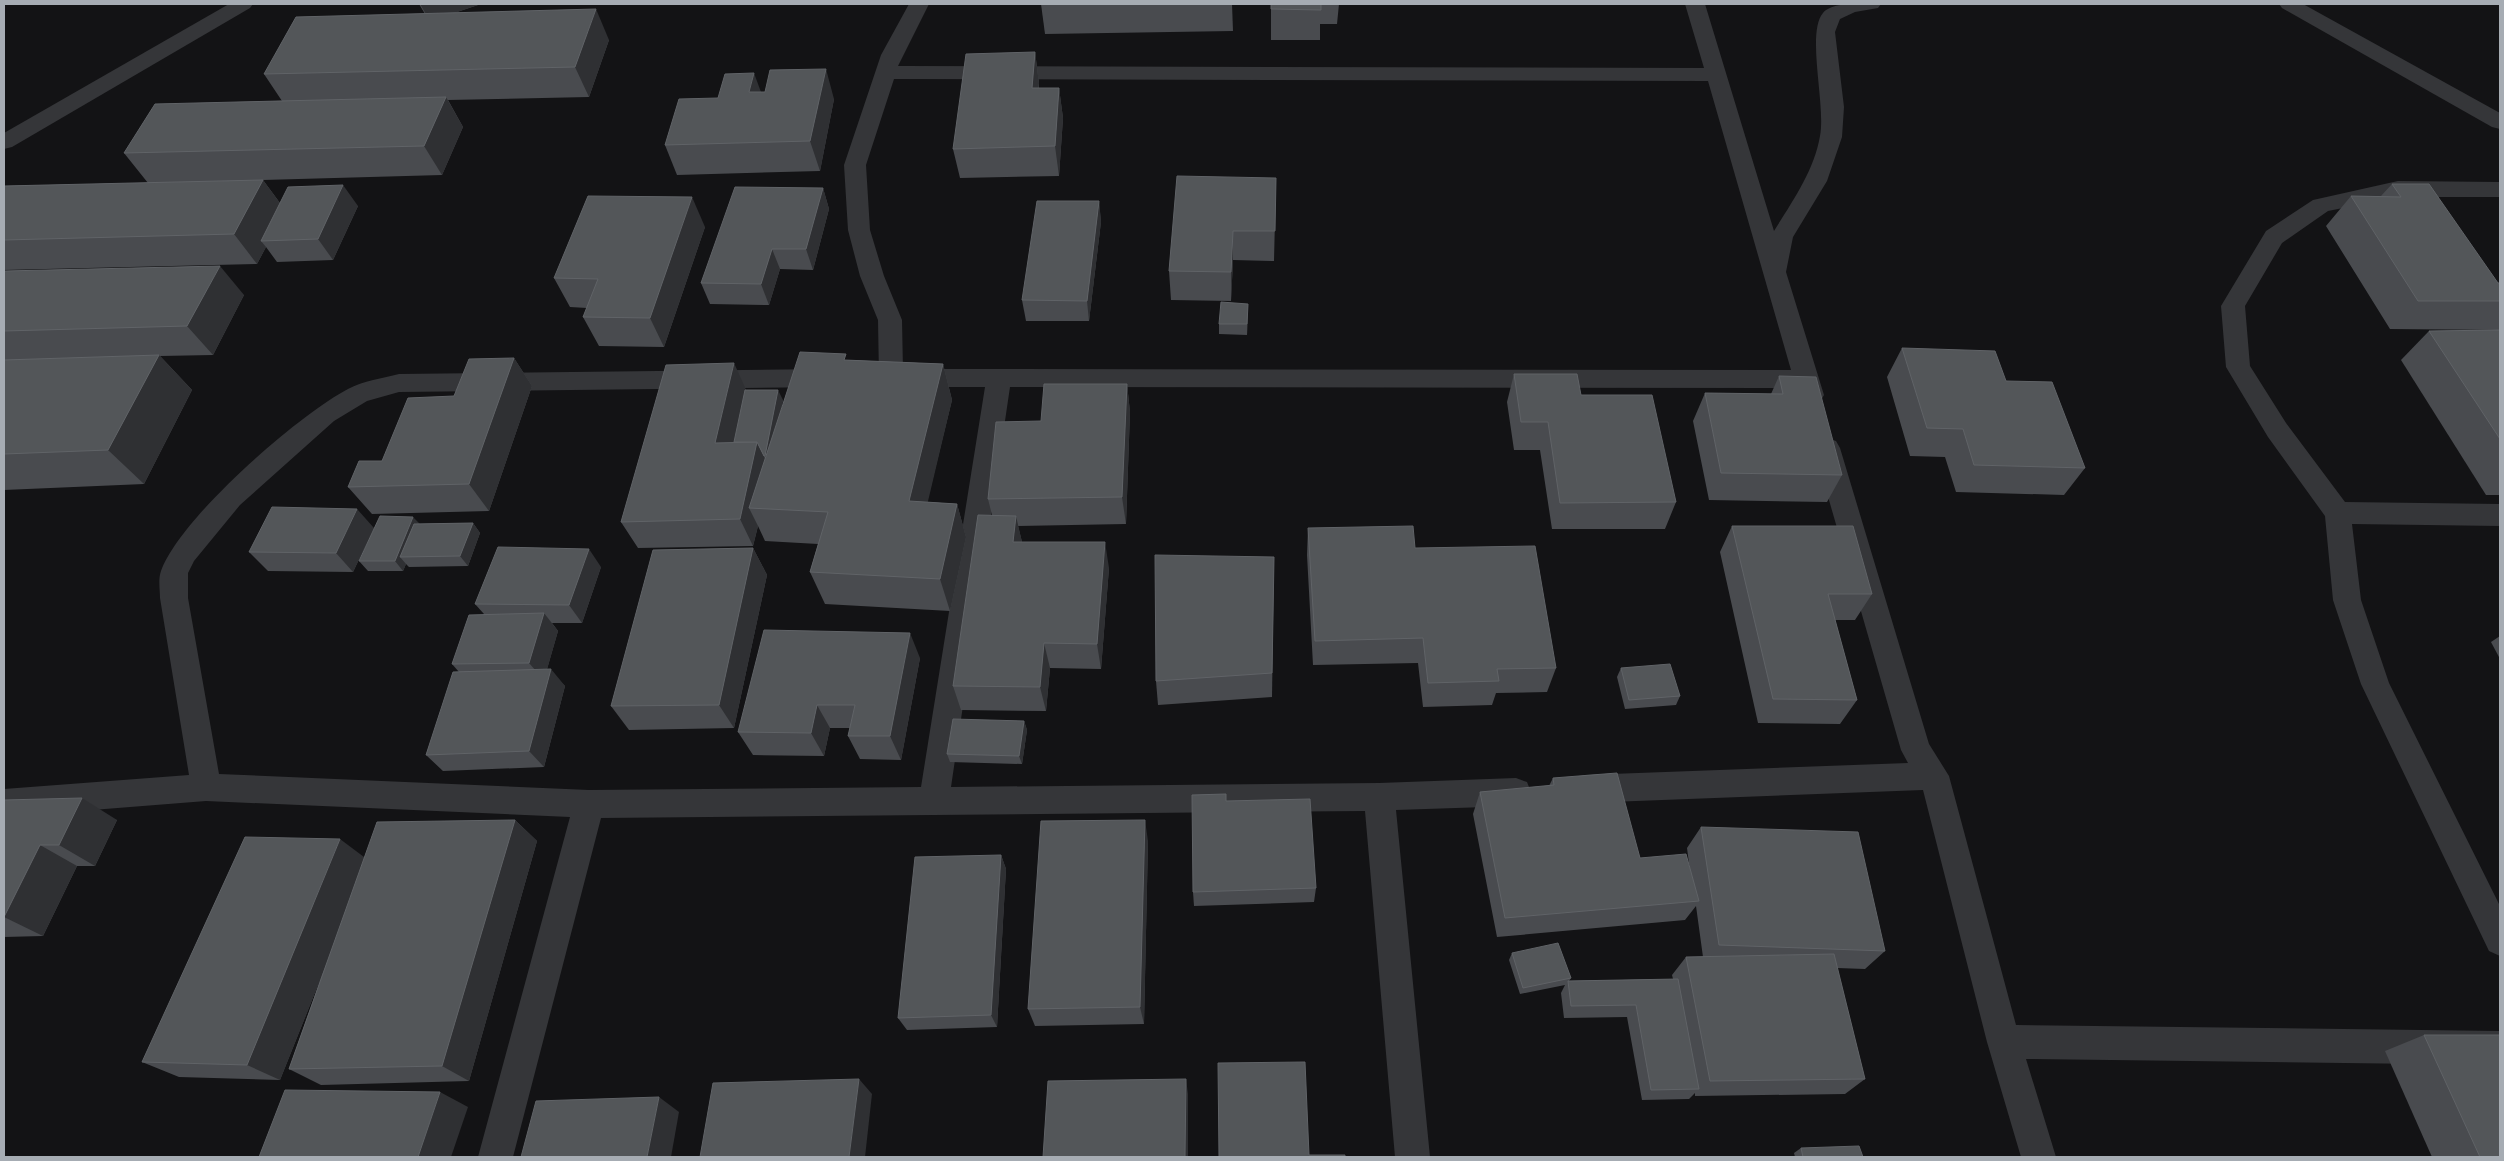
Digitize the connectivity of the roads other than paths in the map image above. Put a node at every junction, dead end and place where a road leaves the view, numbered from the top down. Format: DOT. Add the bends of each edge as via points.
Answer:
graph roads {
  1 [pos="242,4"];
  2 [pos="919,4"];
  3 [pos="1695,4"];
  4 [pos="1871,4"];
  5 [pos="2289,4"];
  6 [pos="886,72"];
  7 [pos="1716,75"];
  8 [pos="2500,122"];
  9 [pos="4,142"];
  10 [pos="2500,190"];
  11 [pos="1775,274"];
  12 [pos="871,378"];
  13 [pos="998,378"];
  14 [pos="1806,379"];
  15 [pos="2338,513"];
  16 [pos="2500,515"];
  17 [pos="1934,776"];
  18 [pos="206,787"];
  19 [pos="1379,797"];
  20 [pos="934,799"];
  21 [pos="4,803"];
  22 [pos="589,804"];
  23 [pos="2500,940"];
  24 [pos="2004,1042"];
  25 [pos="2500,1048"];
  26 [pos="496,1157"];
  27 [pos="1413,1157"];
  28 [pos="2038,1157"];
  1 -- 9 [label="street"];
  2 -- 6 [label="street" via="891,55"];
  3 -- 7 [label="street"];
  4 -- 11 [label="street" via="1831,15 1825,32 1833,107 1830,137 1816,181 1782,237"];
  5 -- 8 [label="street"];
  6 -- 7 [label="street"];
  6 -- 12 [label="street" via="855,165 859,230 872,276 890,320"];
  7 -- 11 [label="street"];
  10 -- 15 [label="street" via="2398,189 2321,205 2274,237 2233,306 2238,367 2277,430"];
  11 -- 14 [label="street"];
  12 -- 13 [label="street"];
  12 -- 18 [label="street" via="399,383 359,394 325,414 231,498 184,553 174,573 174,598"];
  13 -- 14 [label="street"];
  13 -- 20 [label="street"];
  14 -- 17 [label="street" via="1916,750"];
  15 -- 16 [label="street"];
  15 -- 23 [label="street" via="2347,600 2375,684"];
  17 -- 19 [label="street"];
  17 -- 24 [label="street"];
  18 -- 21 [label="street"];
  18 -- 22 [label="street"];
  19 -- 20 [label="street"];
  19 -- 27 [label="street"];
  20 -- 22 [label="street"];
  22 -- 26 [label="street"];
  24 -- 25 [label="street"];
  24 -- 28 [label="street"];
}
